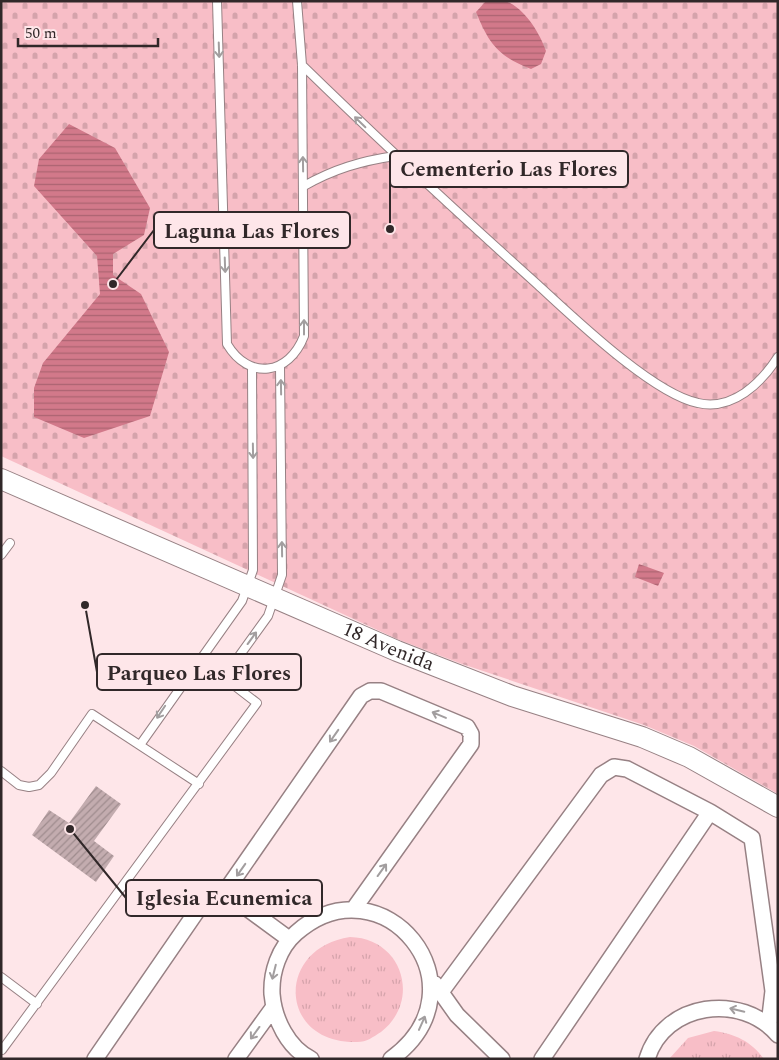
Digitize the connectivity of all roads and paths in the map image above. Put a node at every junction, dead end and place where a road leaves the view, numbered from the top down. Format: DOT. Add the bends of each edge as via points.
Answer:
graph roads {
  1 [pos="217,1"];
  2 [pos="297,1"];
  3 [pos="302,65"];
  4 [pos="395,156"];
  5 [pos="304,186"];
  6 [pos="778,357"];
  7 [pos="280,366"];
  8 [pos="252,367"];
  9 [pos="1,479"];
  10 [pos="10,543"];
  11 [pos="1,555"];
  12 [pos="248,585"];
  13 [pos="275,597"];
  14 [pos="200,659"];
  15 [pos="224,677"];
  16 [pos="140,745"];
  17 [pos="1,771"];
  18 [pos="199,784"];
  19 [pos="778,807"];
  20 [pos="710,812"];
  21 [pos="225,892"];
  22 [pos="353,910"];
  23 [pos="289,939"];
  24 [pos="1,977"];
  25 [pos="430,978"];
  26 [pos="441,992"];
  27 [pos="37,1004"];
  28 [pos="273,1008"];
  29 [pos="774,1030"];
  30 [pos="2,1050"];
  31 [pos="95,1059"];
  32 [pos="236,1059"];
  33 [pos="312,1059"];
  34 [pos="391,1059"];
  35 [pos="502,1059"];
  36 [pos="542,1059"];
  37 [pos="647,1059"];
  1 -- 8 [label="lane, one-way" via="227,344 234,355"];
  2 -- 3 [label="lane"];
  4 -- 3 [label="lane, one-way"];
  5 -- 3 [label="lane, one-way"];
  4 -- 5 [label="lane" via="358,162"];
  4 -- 6 [label="lane" via="573,317 646,376 666,388 698,403 729,402 750,390"];
  7 -- 5 [label="lane, one-way" via="296,354 304,336"];
  7 -- 8 [label="lane" via="270,369"];
  13 -- 7 [label="lane, one-way" via="282,575"];
  8 -- 12 [label="lane, one-way" via="254,570"];
  9 -- 12 [label="street, 18 Avenida"];
  10 -- 11 [label="lane"];
  12 -- 13 [label="street, 18 Avenida"];
  12 -- 14 [label="lane" via="242,601"];
  15 -- 13 [label="lane, one-way" via="268,616"];
  13 -- 19 [label="street, 18 Avenida" via="397,651 512,696 642,737 690,757"];
  14 -- 15 [label="lane"];
  14 -- 16 [label="lane, one-way"];
  15 -- 18 [label="lane" via="257,703"];
  16 -- 17 [label="lane" via="92,714 51,773 38,785 19,785"];
  16 -- 18 [label="lane"];
  18 -- 27 [label="lane"];
  20 -- 26 [label="street" via="627,769 614,767 601,775"];
  20 -- 29 [label="street" via="752,838 773,992"];
  20 -- 36 [label="street"];
  22 -- 21 [label="street, one-way" via="472,744 467,727 381,691 370,691 362,696"];
  21 -- 23 [label="street"];
  21 -- 31 [label="street" via="208,894"];
  22 -- 23 [label="street" via="329,913"];
  22 -- 25 [label="street" via="375,913 395,923 424,957"];
  23 -- 28 [label="street, one-way" via="277,960 271,983"];
  24 -- 27 [label="lane"];
  25 -- 26 [label="street"];
  34 -- 25 [label="street, one-way" via="407,1047 422,1026 430,1003"];
  26 -- 35 [label="street" via="457,1015"];
  27 -- 30 [label="lane"];
  28 -- 32 [label="street, one-way"];
  28 -- 33 [label="street" via="284,1034"];
  29 -- 37 [label="street, one-way" via="748,1013 725,1007 701,1009 678,1019 660,1035"];
}
